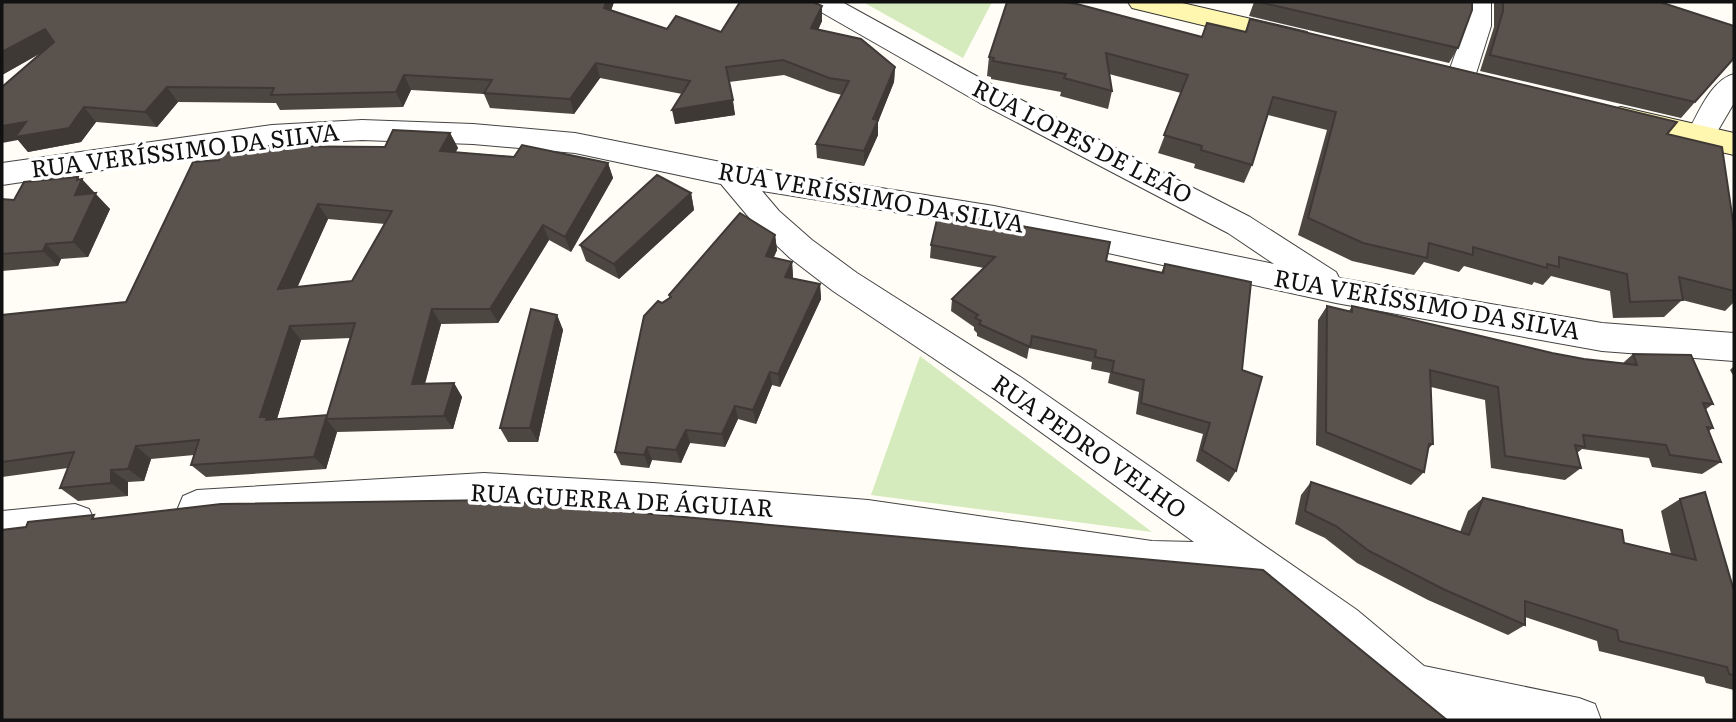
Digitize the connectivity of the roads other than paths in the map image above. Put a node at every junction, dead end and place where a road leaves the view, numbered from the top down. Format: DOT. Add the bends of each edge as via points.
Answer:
graph roads {
  1 [pos="823,2"];
  2 [pos="1142,2"];
  3 [pos="1478,2"];
  4 [pos="1319,44"];
  5 [pos="1460,79"];
  6 [pos="1734,83"];
  7 [pos="1595,111"];
  8 [pos="1700,136"];
  9 [pos="1734,144"];
  10 [pos="2,174"];
  11 [pos="731,175"];
  12 [pos="1336,290"];
  13 [pos="1734,347"];
  14 [pos="166,512"];
  15 [pos="111,518"];
  16 [pos="2,529"];
  17 [pos="1241,554"];
  18 [pos="1414,685"];
  19 [pos="1449,720"];
  20 [pos="1579,720"];
  1 -- 12 [label="street, RUA LOPES DE LEÃO" via="990,96 1239,225"];
  2 -- 4 [label="main road"];
  3 -- 5 [label="street" via="1478,26"];
  6 -- 8 [label="street"];
  7 -- 8 [label="main road"];
  8 -- 9 [label="main road"];
  10 -- 11 [label="street, RUA VERÍSSIMO DA SILVA" via="272,135 362,130 575,143"];
  11 -- 12 [label="street, RUA VERÍSSIMO DA SILVA" via="994,217"];
  11 -- 17 [label="street, RUA PEDRO VELHO" via="768,219 845,282 1009,389"];
  12 -- 13 [label="street, RUA VERÍSSIMO DA SILVA" via="1602,337"];
  14 -- 17 [label="street, RUA GUERRA DE ÁGUIAR" via="484,490 868,518 1152,560 1206,561"];
  15 -- 16 [label="street"];
  17 -- 18 [label="street, RUA PEDRO VELHO" via="1342,624"];
  18 -- 19 [label="street, RUA PEDRO VELHO"];
  18 -- 20 [label="street"];
}
